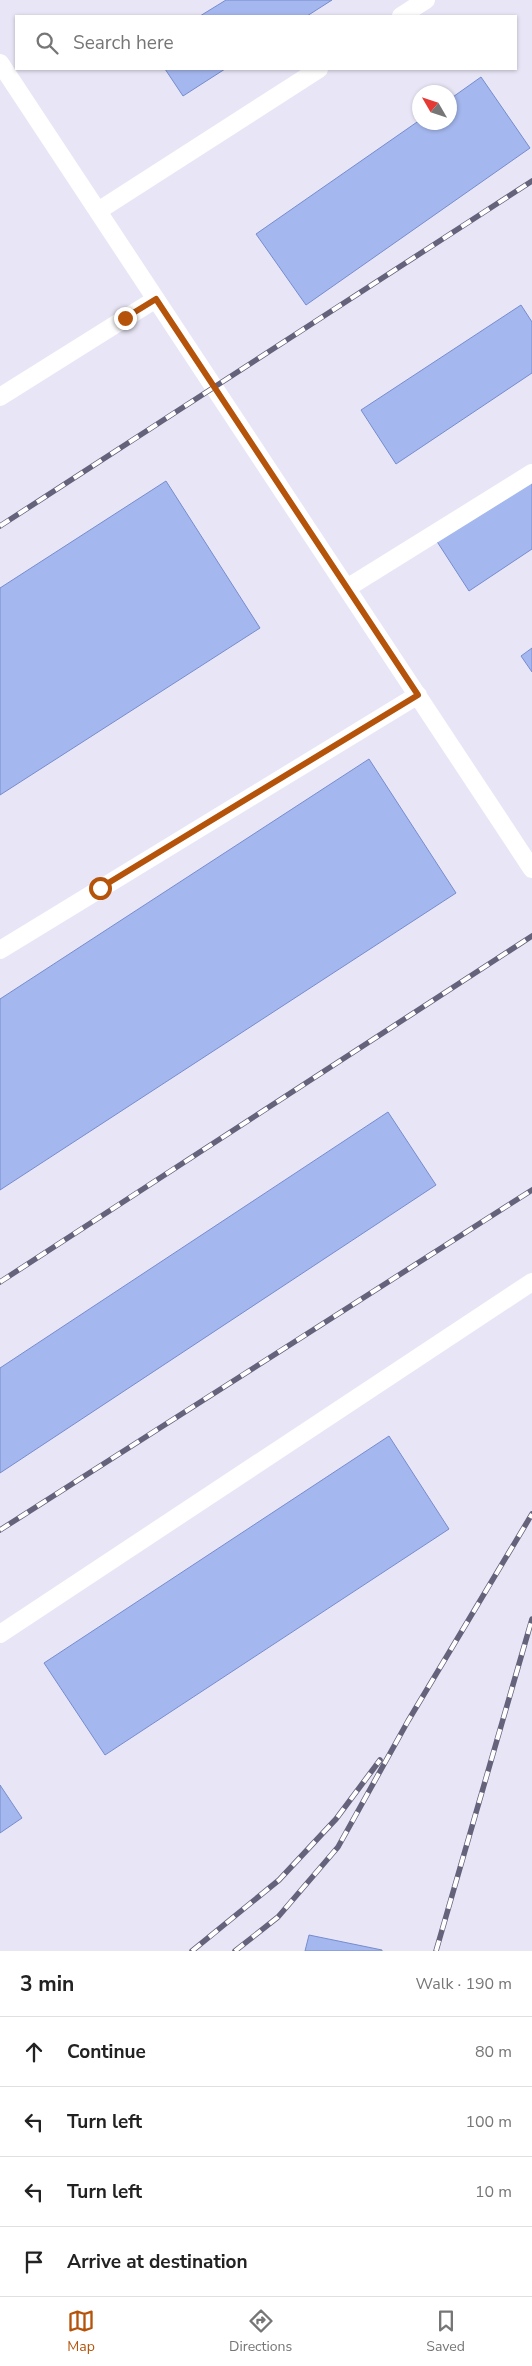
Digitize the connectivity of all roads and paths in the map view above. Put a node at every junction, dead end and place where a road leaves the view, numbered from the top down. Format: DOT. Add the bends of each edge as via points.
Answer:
graph roads {
  1 [pos="426,0"];
  2 [pos="403,15"];
  3 [pos="0,63"];
  4 [pos="317,70"];
  5 [pos="98,211"];
  6 [pos="156,299"];
  7 [pos="0,397"];
  8 [pos="532,473"];
  9 [pos="347,588"];
  10 [pos="418,695"];
  11 [pos="532,869"];
  12 [pos="0,950"];
  13 [pos="532,1282"];
  14 [pos="0,1634"];
  1 -- 2 [label="lane"];
  3 -- 5 [label="lane"];
  4 -- 5 [label="lane"];
  5 -- 6 [label="lane"];
  6 -- 7 [label="lane"];
  6 -- 9 [label="lane"];
  8 -- 9 [label="lane"];
  9 -- 10 [label="lane"];
  10 -- 11 [label="lane"];
  10 -- 12 [label="lane"];
  13 -- 14 [label="lane"];
}
